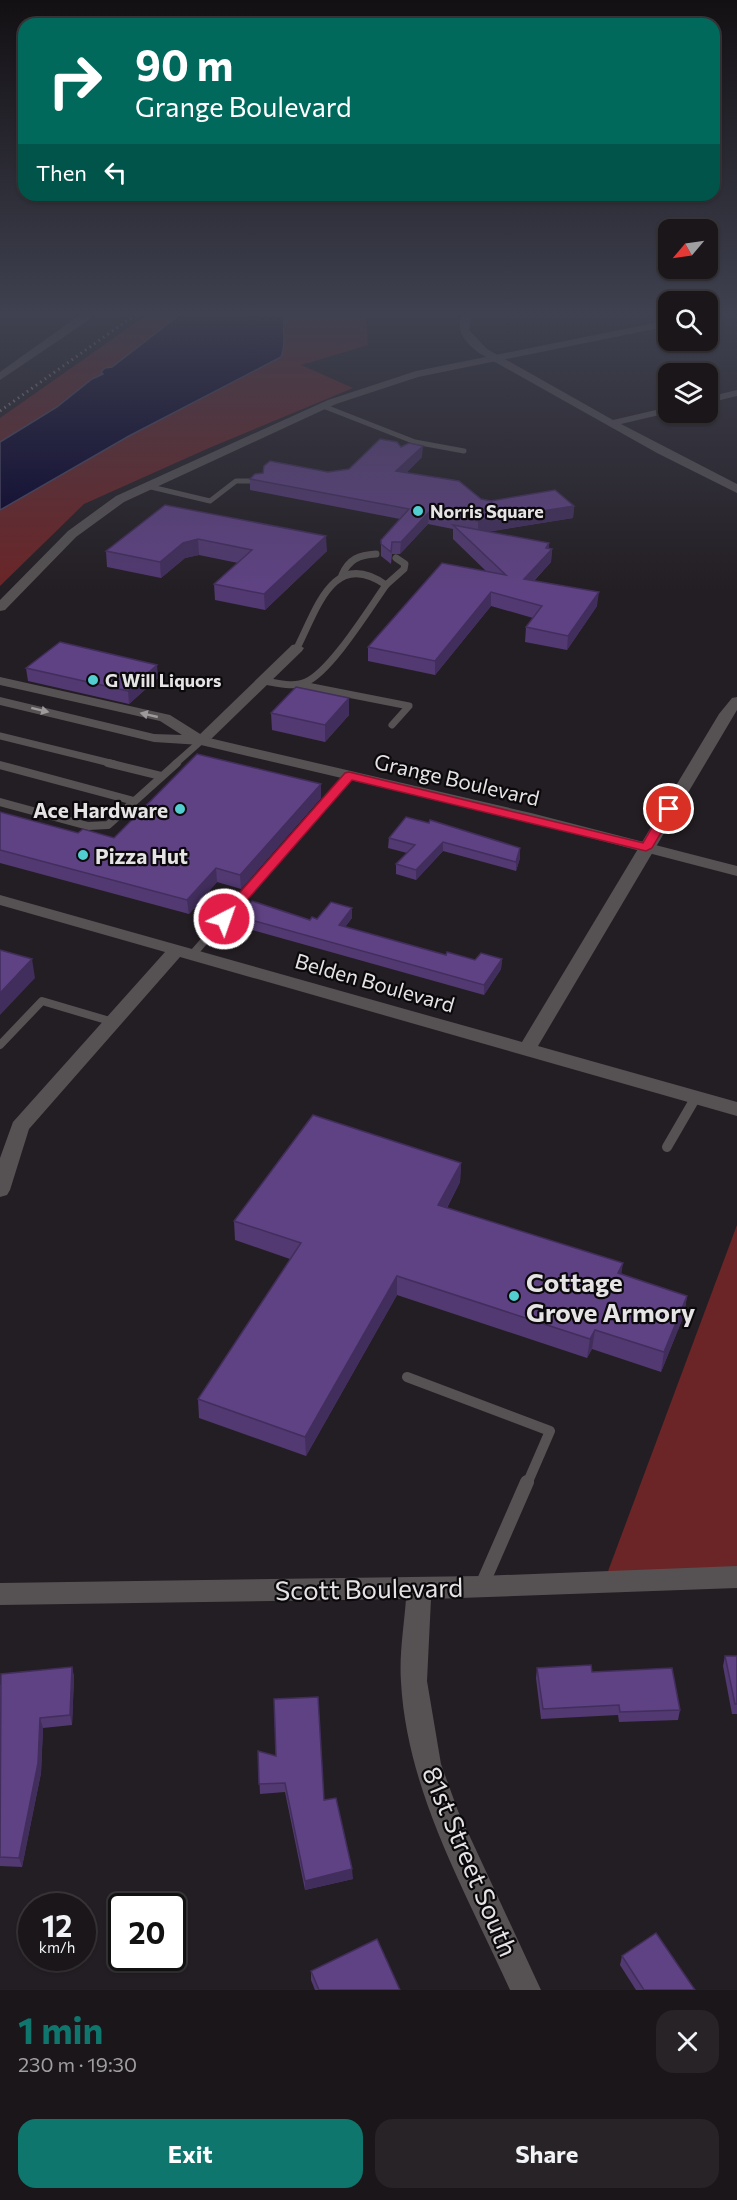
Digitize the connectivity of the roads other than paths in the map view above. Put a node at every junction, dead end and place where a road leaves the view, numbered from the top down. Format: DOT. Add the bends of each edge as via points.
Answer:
graph roads {
  1 [pos="326,405"];
  2 [pos="580,405"];
  3 [pos="323,406"];
  4 [pos="658,413"];
  5 [pos="612,423"];
  6 [pos="415,442"];
  7 [pos="408,448"];
  8 [pos="464,451"];
  9 [pos="261,481"];
  10 [pos="147,486"];
  11 [pos="737,489"];
  12 [pos="376,554"];
  13 [pos="396,558"];
  14 [pos="342,575"];
  15 [pos="386,585"];
  16 [pos="0,607"];
  17 [pos="297,648"];
  18 [pos="0,681"];
  19 [pos="264,681"];
  20 [pos="302,685"];
  21 [pos="0,701"];
  22 [pos="737,701"];
  23 [pos="392,725"];
  24 [pos="0,736"];
  25 [pos="201,741"];
  26 [pos="0,765"];
  27 [pos="161,776"];
  28 [pos="349,776"];
  29 [pos="134,801"];
  30 [pos="0,802"];
  31 [pos="646,848"];
  32 [pos="737,871"];
  33 [pos="0,900"];
  34 [pos="184,952"];
  35 [pos="113,1022"];
  36 [pos="0,1045"];
  37 [pos="528,1048"];
  38 [pos="696,1097"];
  39 [pos="737,1108"];
  40 [pos="667,1147"];
  41 [pos="0,1190"];
  42 [pos="407,1377"];
  43 [pos="737,1577"];
  44 [pos="481,1587"];
  45 [pos="419,1588"];
  46 [pos="0,1594"];
  47 [pos="526,1990"];
  1 -- 3 [label="street"];
  2 -- 5 [label="street"];
  3 -- 6 [label="lane"];
  3 -- 10 [label="street"];
  4 -- 5 [label="street"];
  5 -- 11 [label="street"];
  6 -- 7 [label="lane"];
  6 -- 8 [label="lane"];
  9 -- 10 [label="lane" via="236,481 210,501"];
  10 -- 16 [label="street" via="120,499 72,534"];
  12 -- 14 [label="lane" via="355,557"];
  13 -- 15 [label="lane" via="405,564 405,569"];
  14 -- 15 [label="lane" via="355,572 373,576"];
  14 -- 17 [label="lane" via="326,592"];
  15 -- 20 [label="lane" via="343,646"];
  17 -- 19 [label="street"];
  25 -- 18 [label="street, Grange Boulevard, one-way" via="165,718"];
  19 -- 20 [label="lane"];
  19 -- 25 [label="street"];
  20 -- 23 [label="lane" via="409,706"];
  21 -- 25 [label="street, Grange Boulevard, one-way" via="154,738"];
  22 -- 31 [label="street"];
  24 -- 27 [label="lane"];
  25 -- 27 [label="lane"];
  25 -- 28 [label="street, Grange Boulevard"];
  26 -- 29 [label="lane"];
  27 -- 29 [label="lane"];
  28 -- 31 [label="street, Grange Boulevard"];
  28 -- 34 [label="lane"];
  29 -- 30 [label="lane" via="108,825 88,826"];
  31 -- 32 [label="street, Grange Boulevard"];
  31 -- 37 [label="street"];
  33 -- 34 [label="street, Belden Boulevard"];
  34 -- 35 [label="street"];
  34 -- 37 [label="street, Belden Boulevard"];
  35 -- 36 [label="lane" via="42,1001"];
  35 -- 41 [label="street" via="20,1127"];
  37 -- 38 [label="street, Belden Boulevard"];
  38 -- 39 [label="street, Belden Boulevard"];
  38 -- 40 [label="lane"];
  42 -- 44 [label="lane" via="550,1431"];
  43 -- 44 [label="street, Scott Boulevard"];
  44 -- 45 [label="street, Scott Boulevard"];
  45 -- 46 [label="street, Scott Boulevard"];
  45 -- 47 [label="street, 81st Street South" via="414,1681 427,1764 446,1816"];
}
